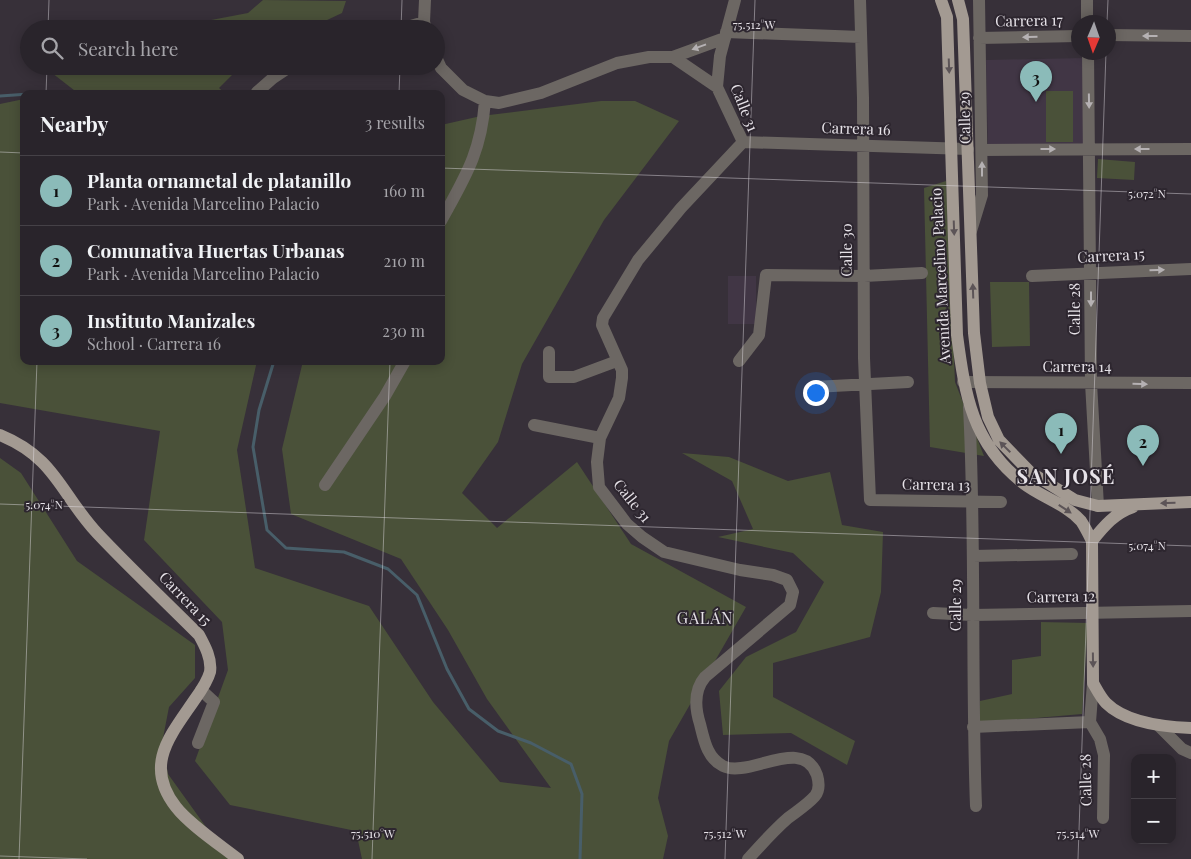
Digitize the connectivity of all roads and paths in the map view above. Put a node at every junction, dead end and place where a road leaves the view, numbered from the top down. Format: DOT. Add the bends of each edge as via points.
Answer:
graph roads {
  1 [pos="425,0"];
  2 [pos="735,0"];
  3 [pos="860,0"];
  4 [pos="941,0"];
  5 [pos="958,0"];
  6 [pos="979,0"];
  7 [pos="1087,0"];
  8 [pos="1087,15"];
  9 [pos="425,20"];
  10 [pos="726,35"];
  11 [pos="1071,36"];
  12 [pos="1116,36"];
  13 [pos="1191,36"];
  14 [pos="861,37"];
  15 [pos="979,38"];
  16 [pos="673,57"];
  17 [pos="1088,60"];
  18 [pos="445,73"];
  19 [pos="278,75"];
  20 [pos="718,87"];
  21 [pos="259,90"];
  22 [pos="485,101"];
  23 [pos="742,142"];
  24 [pos="863,146"];
  25 [pos="951,148"];
  26 [pos="968,148"];
  27 [pos="1090,149"];
  28 [pos="1191,149"];
  29 [pos="982,150"];
  30 [pos="445,214"];
  31 [pos="971,233"];
  32 [pos="1191,269"];
  33 [pos="922,273"];
  34 [pos="1091,273"];
  35 [pos="864,276"];
  36 [pos="1032,276"];
  37 [pos="549,352"];
  38 [pos="617,361"];
  39 [pos="740,361"];
  40 [pos="403,365"];
  41 [pos="908,382"];
  42 [pos="963,382"];
  43 [pos="980,383"];
  44 [pos="1191,383"];
  45 [pos="866,384"];
  46 [pos="1091,384"];
  47 [pos="814,387"];
  48 [pos="969,404"];
  49 [pos="534,425"];
  50 [pos="0,435"];
  51 [pos="600,438"];
  52 [pos="325,485"];
  53 [pos="870,500"];
  54 [pos="1001,502"];
  55 [pos="1191,502"];
  56 [pos="974,503"];
  57 [pos="1145,503"];
  58 [pos="1098,506"];
  59 [pos="1092,541"];
  60 [pos="1072,554"];
  61 [pos="972,556"];
  62 [pos="1191,611"];
  63 [pos="1092,612"];
  64 [pos="933,613"];
  65 [pos="972,615"];
  66 [pos="1093,683"];
  67 [pos="201,690"];
  68 [pos="1090,722"];
  69 [pos="1158,725"];
  70 [pos="973,727"];
  71 [pos="1191,728"];
  72 [pos="198,744"];
  73 [pos="1191,753"];
  74 [pos="976,806"];
  75 [pos="1103,818"];
  76 [pos="238,859"];
  77 [pos="748,859"];
  1 -- 9 [label="street"];
  2 -- 10 [label="street, Calle 31"];
  3 -- 14 [label="street, Calle 30"];
  4 -- 25 [label="main road, Avenida Marcelino Palacio, one-way" via="947,17"];
  5 -- 26 [label="main road, Avenida Marcelino Palacio" via="963,19"];
  6 -- 15 [label="street, Calle 29"];
  7 -- 8 [label="street"];
  10 -- 14 [label="street"];
  10 -- 16 [label="street, one-way"];
  10 -- 20 [label="street, Calle 31" via="720,56"];
  11 -- 15 [label="street, Carrera 17, one-way"];
  13 -- 12 [label="street, one-way"];
  14 -- 24 [label="street, Calle 30"];
  15 -- 29 [label="street, Calle 29"];
  16 -- 20 [label="street"];
  16 -- 22 [label="street" via="649,57 617,63 540,93 500,103"];
  17 -- 27 [label="street, Calle 28, one-way"];
  18 -- 22 [label="street" via="453,83"];
  19 -- 21 [label="street"];
  20 -- 23 [label="street, Calle 31"];
  22 -- 30 [label="street" via="483,129 475,157"];
  23 -- 24 [label="street, Carrera 16"];
  23 -- 38 [label="street, Calle 31" via="638,260 603,318 602,325"];
  24 -- 25 [label="street, Carrera 16"];
  24 -- 35 [label="street, Calle 30"];
  25 -- 26 [label="street, Carrera 16"];
  25 -- 42 [label="main road, Avenida Marcelino Palacio, one-way" via="957,335"];
  26 -- 31 [label="main road, Avenida Marcelino Palacio"];
  28 -- 27 [label="street, one-way"];
  29 -- 27 [label="street, one-way"];
  27 -- 34 [label="street, Calle 28"];
  31 -- 29 [label="street, Calle 29, one-way" via="982,195"];
  43 -- 31 [label="main road, Avenida Marcelino Palacio, one-way" via="974,334"];
  34 -- 32 [label="street, Carrera 15, one-way"];
  33 -- 35 [label="street"];
  34 -- 36 [label="street, Carrera 15"];
  34 -- 46 [label="street, Calle 28, one-way"];
  35 -- 39 [label="street" via="766,275 759,335"];
  35 -- 45 [label="street, Calle 30"];
  37 -- 38 [label="street" via="549,377 574,377"];
  38 -- 51 [label="street, Calle 31" via="622,378 619,398"];
  40 -- 52 [label="street"];
  41 -- 45 [label="street"];
  42 -- 43 [label="street, Carrera 14"];
  42 -- 48 [label="main road, Avenida Marcelino Palacio"];
  43 -- 46 [label="street, Carrera 14"];
  58 -- 43 [label="main road, Avenida Marcelino Palacio, one-way" via="1075,500 1030,472 999,440 988,418"];
  46 -- 44 [label="street, Carrera 14, one-way"];
  45 -- 47 [label="street"];
  45 -- 53 [label="street, Calle 30"];
  46 -- 58 [label="street, Calle 28"];
  48 -- 56 [label="street, Calle 29"];
  48 -- 59 [label="main road, Avenida Marcelino Palacio, one-way" via="980,434 1002,462 1023,483 1071,512"];
  49 -- 51 [label="street"];
  50 -- 67 [label="main road, Carrera 15" via="22,444 43,461 96,531 199,636 208,651 210,670"];
  51 -- 77 [label="street, Calle 31" via="597,462 600,487 615,510 642,537 664,552 773,575 787,580 792,586 790,605 705,677 697,693 698,717 708,752 723,766 742,769 764,762 801,759 814,768 819,781 816,795"];
  53 -- 56 [label="street, Carrera 13"];
  54 -- 56 [label="street, Carrera 13"];
  55 -- 57 [label="main road, Avenida Marcelino Palacio, one-way"];
  56 -- 61 [label="street, Calle 29"];
  57 -- 58 [label="main road, Avenida Marcelino Palacio"];
  57 -- 59 [label="main road" via="1124,510"];
  59 -- 63 [label="main road"];
  60 -- 61 [label="street"];
  61 -- 65 [label="street, Calle 29"];
  62 -- 63 [label="street, Carrera 12"];
  63 -- 65 [label="street, Carrera 12"];
  63 -- 66 [label="main road, one-way"];
  64 -- 65 [label="street, Carrera 12"];
  65 -- 70 [label="street, Calle 29"];
  66 -- 68 [label="street"];
  66 -- 69 [label="main road" via="1106,703 1128,717"];
  67 -- 72 [label="street" via="214,702"];
  67 -- 76 [label="main road, Carrera 15" via="167,740 160,771 166,792 177,809"];
  68 -- 70 [label="street"];
  68 -- 75 [label="street, Calle 28" via="1100,739 1104,755"];
  69 -- 71 [label="main road"];
  69 -- 73 [label="street" via="1182,749"];
  70 -- 74 [label="street, Calle 29"];
}
